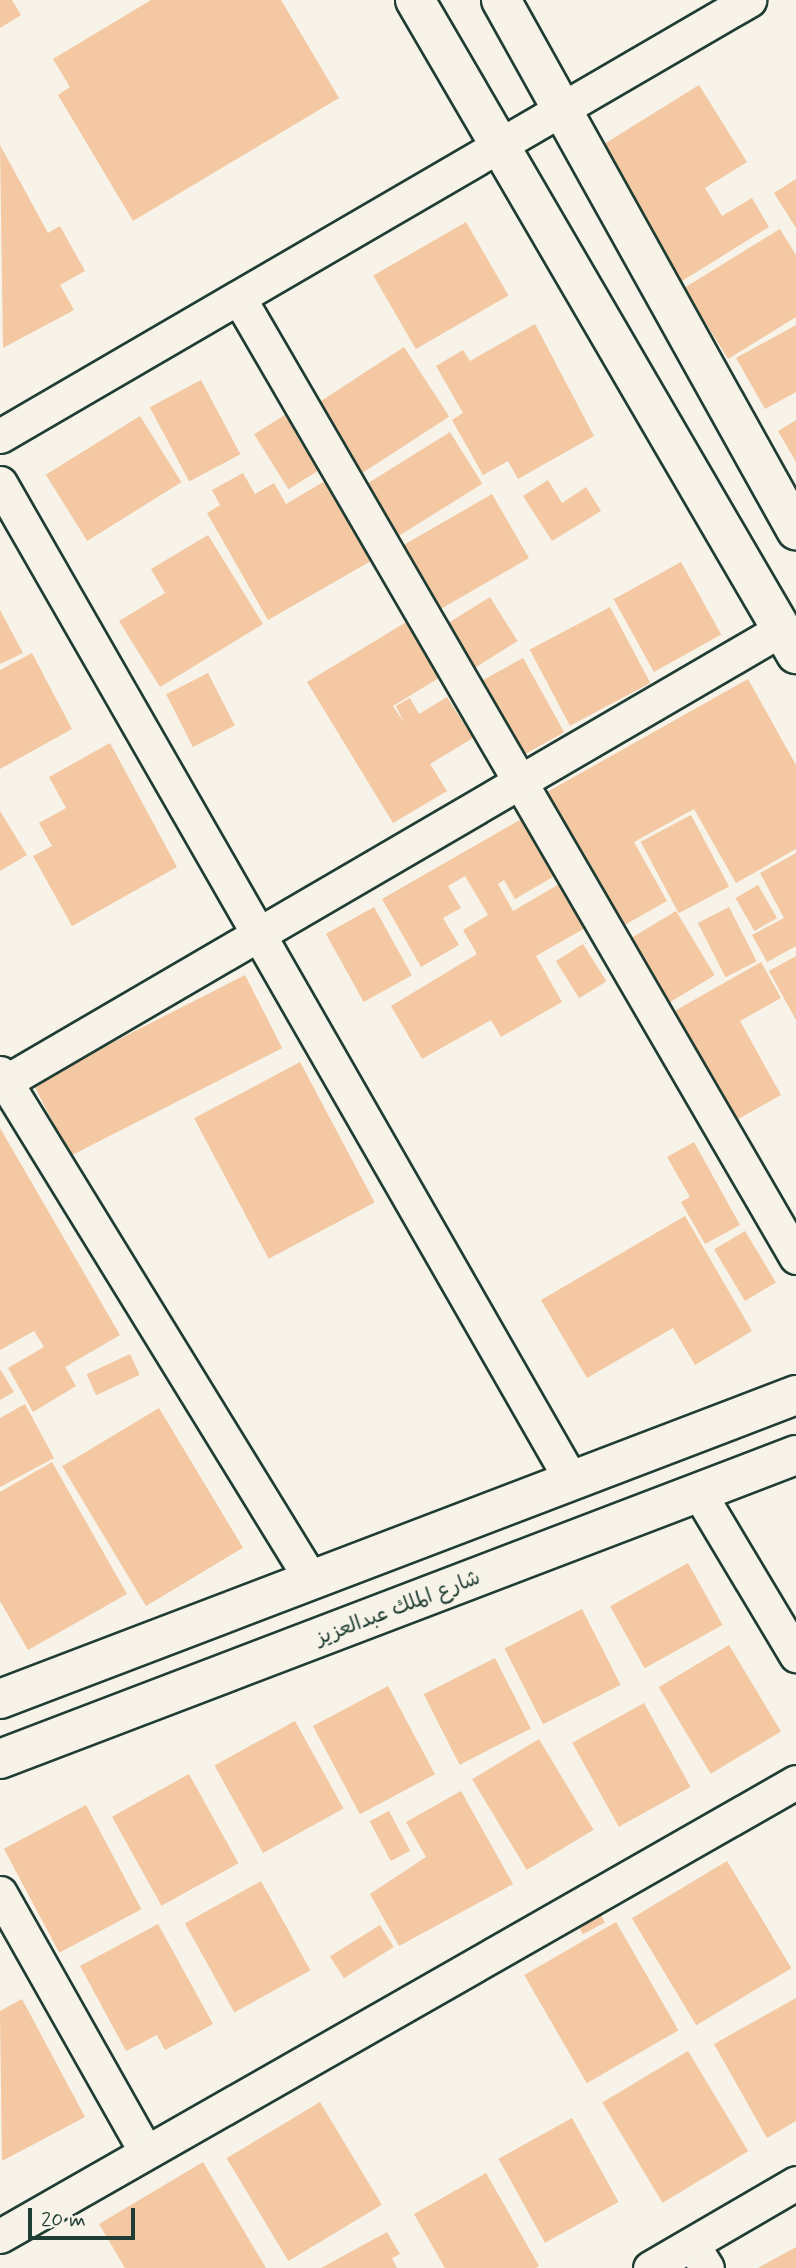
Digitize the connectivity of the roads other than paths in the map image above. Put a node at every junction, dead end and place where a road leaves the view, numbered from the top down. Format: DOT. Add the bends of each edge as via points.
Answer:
graph roads {
  1 [pos="415,0"];
  2 [pos="501,0"];
  3 [pos="749,0"];
  4 [pos="564,110"];
  5 [pos="500,147"];
  6 [pos="239,298"];
  7 [pos="0,436"];
  8 [pos="0,483"];
  9 [pos="796,530"];
  10 [pos="789,641"];
  11 [pos="520,785"];
  12 [pos="261,935"];
  13 [pos="2,1080"];
  14 [pos="796,1257"];
  15 [pos="796,1395"];
  16 [pos="796,1455"];
  17 [pos="570,1478"];
  18 [pos="699,1493"];
  19 [pos="312,1581"];
  20 [pos="796,1655"];
  21 [pos="0,1699"];
  22 [pos="0,1759"];
  23 [pos="796,1782"];
  24 [pos="0,1893"];
  25 [pos="146,2152"];
  26 [pos="796,2183"];
  27 [pos="0,2236"];
  28 [pos="699,2256"];
  29 [pos="650,2268"];
  1 -- 5 [label="street"];
  2 -- 4 [label="street"];
  3 -- 4 [label="street"];
  4 -- 5 [label="street"];
  4 -- 9 [label="street"];
  5 -- 6 [label="street"];
  5 -- 10 [label="street"];
  6 -- 7 [label="street"];
  6 -- 11 [label="street"];
  8 -- 12 [label="street"];
  10 -- 11 [label="street"];
  11 -- 12 [label="street"];
  11 -- 14 [label="street"];
  12 -- 13 [label="street"];
  12 -- 17 [label="street"];
  13 -- 19 [label="street"];
  15 -- 17 [label="street"];
  16 -- 18 [label="street, شارع الملك عبدالعزيز"];
  17 -- 19 [label="street"];
  18 -- 20 [label="street"];
  18 -- 22 [label="street, شارع الملك عبدالعزيز"];
  19 -- 21 [label="street"];
  23 -- 25 [label="street"];
  24 -- 25 [label="street"];
  25 -- 27 [label="street"];
  26 -- 28 [label="street"];
  28 -- 29 [label="street"];
}
